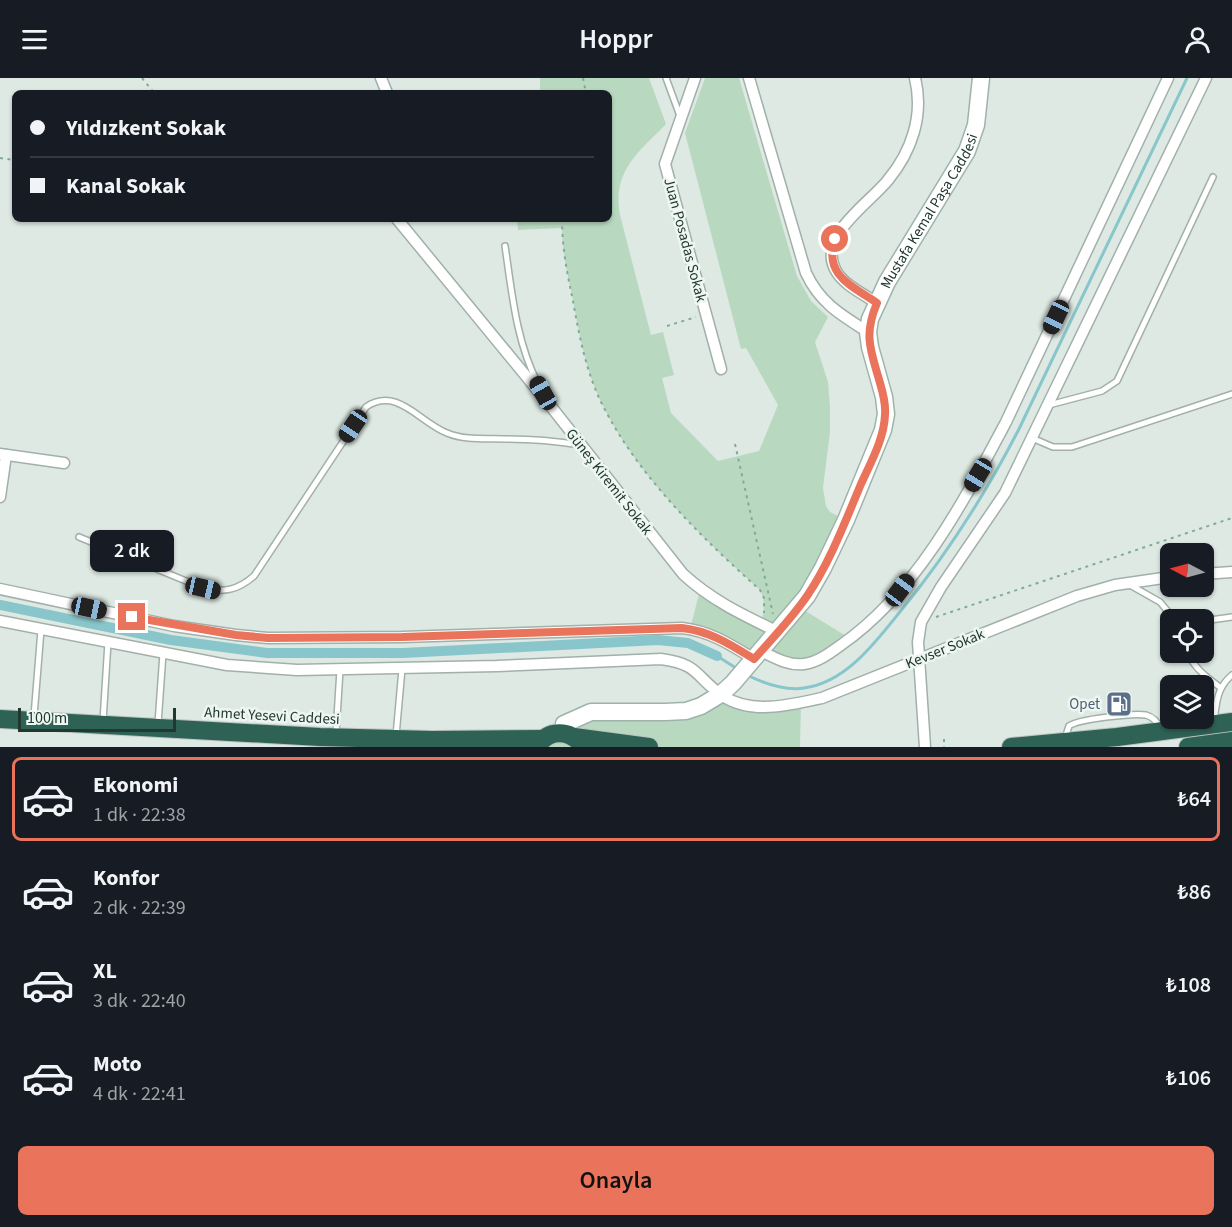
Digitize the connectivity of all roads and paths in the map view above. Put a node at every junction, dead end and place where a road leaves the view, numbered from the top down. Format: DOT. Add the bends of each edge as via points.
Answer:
graph roads {
  1 [pos="142,78"];
  2 [pos="666,78"];
  3 [pos="695,78"];
  4 [pos="749,78"];
  5 [pos="915,78"];
  6 [pos="981,78"];
  7 [pos="1168,78"];
  8 [pos="1206,78"];
  9 [pos="152,90"];
  10 [pos="681,119"];
  11 [pos="1213,177"];
  12 [pos="399,222"];
  13 [pos="562,222"];
  14 [pos="505,246"];
  15 [pos="877,303"];
  16 [pos="706,314"];
  17 [pos="667,326"];
  18 [pos="868,332"];
  19 [pos="721,369"];
  20 [pos="1232,394"];
  21 [pos="549,404"];
  22 [pos="1047,406"];
  23 [pos="1032,438"];
  24 [pos="735,444"];
  25 [pos="581,445"];
  26 [pos="3,455"];
  27 [pos="64,463"];
  28 [pos="0,497"];
  29 [pos="1232,518"];
  30 [pos="79,537"];
  31 [pos="1232,572"];
  32 [pos="1214,573"];
  33 [pos="1160,579"];
  34 [pos="1126,584"];
  35 [pos="0,589"];
  36 [pos="1166,609"];
  37 [pos="1232,617"];
  38 [pos="1214,619"];
  39 [pos="0,621"];
  40 [pos="921,622"];
  41 [pos="761,624"];
  42 [pos="41,629"];
  43 [pos="778,633"];
  44 [pos="108,642"];
  45 [pos="163,653"];
  46 [pos="755,658"];
  47 [pos="919,660"];
  48 [pos="1193,663"];
  49 [pos="402,669"];
  50 [pos="340,670"];
  51 [pos="1232,675"];
  52 [pos="1221,688"];
  53 [pos="727,689"];
  54 [pos="0,719"];
  55 [pos="34,721"];
  56 [pos="1223,723"];
  57 [pos="103,725"];
  58 [pos="157,729"];
  59 [pos="0,731"];
  60 [pos="336,738"];
  61 [pos="396,739"];
  62 [pos="573,739"];
  63 [pos="944,739"];
  64 [pos="540,743"];
  65 [pos="1229,743"];
  66 [pos="283,747"];
  67 [pos="649,747"];
  68 [pos="925,747"];
  69 [pos="944,747"];
  70 [pos="1011,747"];
  71 [pos="1196,747"];
  1 -- 9 [label="path"];
  2 -- 10 [label="lane"];
  3 -- 10 [label="street, Juan Posadas Sokak"];
  4 -- 18 [label="street" via="806,273 827,304"];
  5 -- 15 [label="street" via="919,113 911,142 888,180 847,222 832,247 832,263 841,278"];
  6 -- 15 [label="street, Mustafa Kemal Paşa Caddesi" via="976,125 967,151"];
  7 -- 46 [label="street" via="1006,422 937,541 878,615 833,651 803,664"];
  8 -- 22 [label="street"];
  10 -- 16 [label="street, Juan Posadas Sokak" via="665,164"];
  11 -- 22 [label="lane" via="1117,381 1102,391"];
  12 -- 21 [label="street, Güneş Kiremit Sokak"];
  13 -- 41 [label="path" via="562,245 575,314 589,373 601,402 624,443 662,491 722,556 760,590 765,605"];
  14 -- 21 [label="lane" via="520,338"];
  15 -- 18 [label="street, Mustafa Kemal Paşa Caddesi"];
  16 -- 17 [label="path"];
  16 -- 19 [label="street, Juan Posadas Sokak"];
  18 -- 43 [label="street, Mustafa Kemal Paşa Caddesi" via="884,397 883,430 823,568"];
  20 -- 23 [label="lane" via="1072,447 1053,447"];
  21 -- 25 [label="street, Güneş Kiremit Sokak"];
  22 -- 23 [label="street"];
  23 -- 40 [label="street" via="1005,493 940,587"];
  24 -- 43 [label="path"];
  25 -- 30 [label="lane" via="460,437 436,428 392,400 382,399 366,407 254,576 239,587 217,591 203,588"];
  25 -- 41 [label="street, Güneş Kiremit Sokak" via="683,574 721,604"];
  26 -- 27 [label="street"];
  26 -- 28 [label="street"];
  29 -- 40 [label="path"];
  31 -- 32 [label="street"];
  33 -- 34 [label="street, Kevser Sokak"];
  34 -- 36 [label="lane"];
  34 -- 47 [label="street, Kevser Sokak" via="1077,596"];
  35 -- 46 [label="street" via="174,626 268,638 682,628 700,630"];
  37 -- 38 [label="lane"];
  39 -- 42 [label="street"];
  40 -- 47 [label="street"];
  41 -- 43 [label="street, Güneş Kiremit Sokak"];
  42 -- 44 [label="street"];
  42 -- 55 [label="lane"];
  43 -- 46 [label="street, Mustafa Kemal Paşa Caddesi"];
  44 -- 45 [label="street"];
  44 -- 57 [label="lane"];
  45 -- 50 [label="street" via="227,665"];
  45 -- 58 [label="lane"];
  46 -- 53 [label="street, Mustafa Kemal Paşa Caddesi"];
  47 -- 53 [label="street, Kevser Sokak" via="801,703 760,707 732,701"];
  47 -- 68 [label="street"];
  48 -- 52 [label="lane"];
  49 -- 50 [label="street"];
  49 -- 53 [label="street" via="661,659 682,662"];
  49 -- 61 [label="lane"];
  50 -- 60 [label="lane"];
  51 -- 52 [label="lane"];
  52 -- 56 [label="lane" via="1217,698"];
  53 -- 62 [label="street, Mustafa Kemal Paşa Caddesi" via="686,711 591,712 564,724"];
  54 -- 55 [label="highway, Ahmet Yesevi Caddesi"];
  55 -- 57 [label="highway, Ahmet Yesevi Caddesi"];
  56 -- 70 [label="highway"];
  57 -- 58 [label="highway, Ahmet Yesevi Caddesi"];
  58 -- 60 [label="highway, Ahmet Yesevi Caddesi"];
  59 -- 66 [label="highway, Ahmet Yesevi Caddesi"];
  60 -- 61 [label="highway, Ahmet Yesevi Caddesi"];
  61 -- 64 [label="highway, Ahmet Yesevi Caddesi"];
  62 -- 64 [label="highway, Ahmet Yesevi Caddesi" via="553,734"];
  62 -- 67 [label="highway"];
  63 -- 69 [label="path"];
  65 -- 71 [label="highway"];
}
